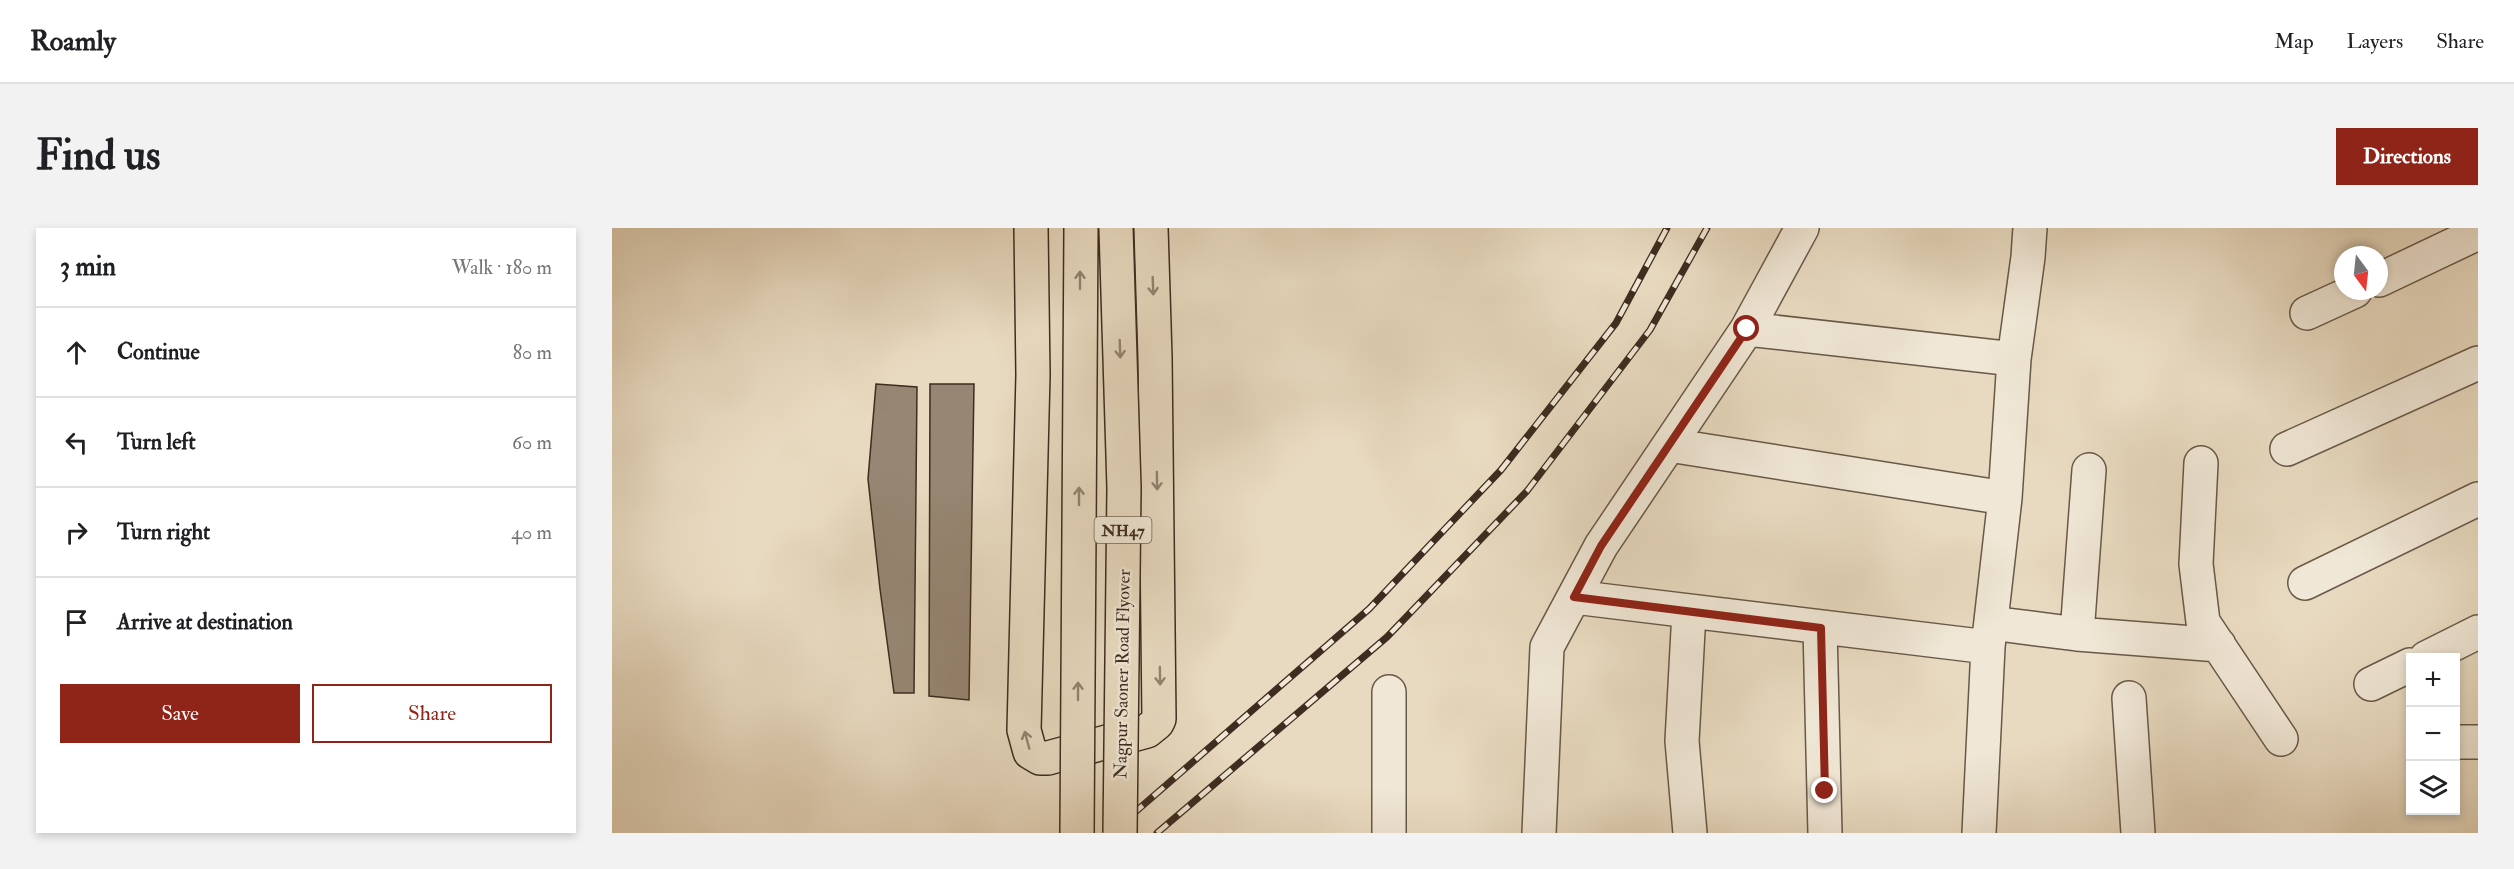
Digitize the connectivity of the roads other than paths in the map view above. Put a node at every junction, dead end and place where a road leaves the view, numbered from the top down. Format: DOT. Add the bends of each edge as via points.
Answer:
graph roads {
  1 [pos="1030,228"];
  2 [pos="1081,228"];
  3 [pos="1116,228"];
  4 [pos="1151,228"];
  5 [pos="1802,228"];
  6 [pos="2030,228"];
  7 [pos="2478,233"];
  8 [pos="2388,276"];
  9 [pos="2336,300"];
  10 [pos="2307,314"];
  11 [pos="1747,329"];
  12 [pos="2014,359"];
  13 [pos="2478,363"];
  14 [pos="1669,445"];
  15 [pos="2287,449"];
  16 [pos="2201,463"];
  17 [pos="2089,470"];
  18 [pos="2005,498"];
  19 [pos="2478,499"];
  20 [pos="2305,583"];
  21 [pos="1574,597"];
  22 [pos="1689,612"];
  23 [pos="1821,628"];
  24 [pos="2478,633"];
  25 [pos="2077,634"];
  26 [pos="1990,635"];
  27 [pos="2219,645"];
  28 [pos="2435,653"];
  29 [pos="2406,667"];
  30 [pos="2371,684"];
  31 [pos="1389,692"];
  32 [pos="2129,698"];
  33 [pos="2281,739"];
  34 [pos="1077,833"];
  35 [pos="1120,833"];
  36 [pos="1389,833"];
  37 [pos="1539,833"];
  38 [pos="1690,833"];
  39 [pos="1825,833"];
  40 [pos="1979,833"];
  41 [pos="2138,833"];
  4 -- 1 [label="highway, one-way" via="1159,719 1147,731 1048,758 1030,752 1024,730 1033,375"];
  34 -- 2 [label="highway, NH47, one-way, bridge"];
  3 -- 35 [label="highway, Nagpur Saoner Road Flyover / NH47, one-way, bridge" via="1124,488"];
  5 -- 11 [label="street"];
  6 -- 12 [label="street"];
  7 -- 8 [label="street"];
  9 -- 10 [label="street"];
  11 -- 12 [label="street"];
  11 -- 14 [label="street"];
  12 -- 18 [label="street"];
  13 -- 15 [label="street"];
  14 -- 18 [label="street"];
  14 -- 21 [label="street" via="1601,546"];
  16 -- 27 [label="street" via="2196,564 2204,622"];
  17 -- 25 [label="street"];
  18 -- 26 [label="street"];
  19 -- 20 [label="street"];
  21 -- 22 [label="street"];
  21 -- 37 [label="street" via="1547,646"];
  22 -- 23 [label="street"];
  22 -- 38 [label="street" via="1682,741"];
  23 -- 26 [label="street"];
  23 -- 39 [label="street"];
  24 -- 28 [label="street"];
  25 -- 26 [label="street"];
  25 -- 27 [label="street"];
  26 -- 40 [label="street"];
  27 -- 33 [label="street"];
  29 -- 30 [label="street"];
  31 -- 36 [label="street"];
  32 -- 41 [label="street"];
}
